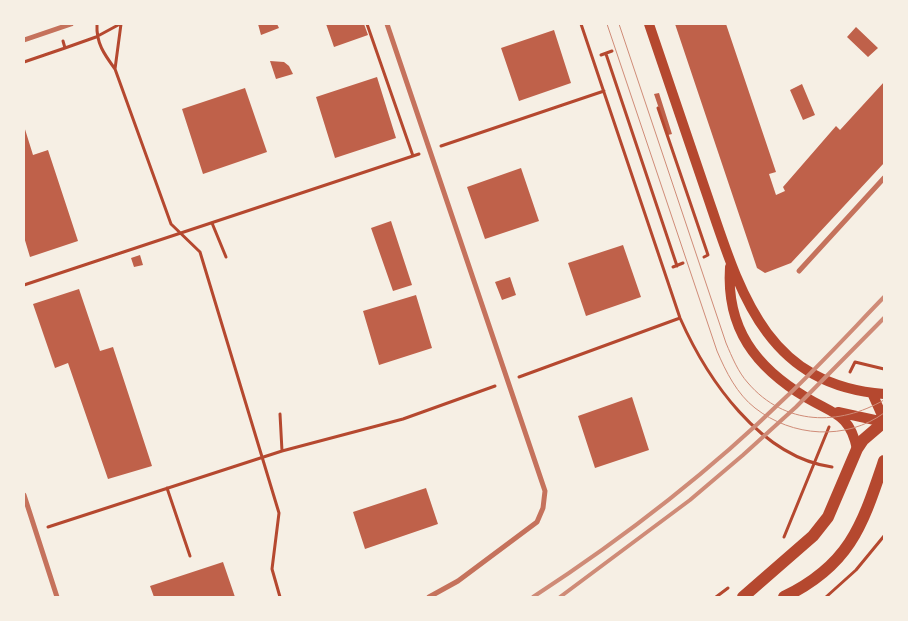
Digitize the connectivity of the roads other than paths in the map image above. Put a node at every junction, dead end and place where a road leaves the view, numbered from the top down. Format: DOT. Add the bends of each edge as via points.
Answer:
graph roads {
  1 [pos="71,24"];
  2 [pos="387,24"];
  3 [pos="649,24"];
  4 [pos="24,40"];
  5 [pos="884,178"];
  6 [pos="730,263"];
  7 [pos="799,270"];
  8 [pos="872,393"];
  9 [pos="884,394"];
  10 [pos="834,411"];
  11 [pos="884,421"];
  12 [pos="857,449"];
  13 [pos="884,461"];
  14 [pos="24,495"];
  15 [pos="57,597"];
  16 [pos="429,597"];
  17 [pos="743,597"];
  18 [pos="784,597"];
  1 -- 4 [label="street"];
  2 -- 16 [label="street" via="545,491 537,522 458,581"];
  3 -- 6 [label="main road"];
  5 -- 7 [label="street"];
  6 -- 8 [label="main road" via="754,315 796,362 817,376"];
  6 -- 10 [label="main road" via="730,304 749,347 778,378"];
  8 -- 9 [label="main road"];
  8 -- 11 [label="main road"];
  10 -- 11 [label="main road"];
  10 -- 12 [label="main road" via="851,429"];
  11 -- 12 [label="main road"];
  12 -- 17 [label="main road" via="828,517 813,536"];
  13 -- 18 [label="main road" via="863,522 840,558"];
  14 -- 15 [label="street"];
}
